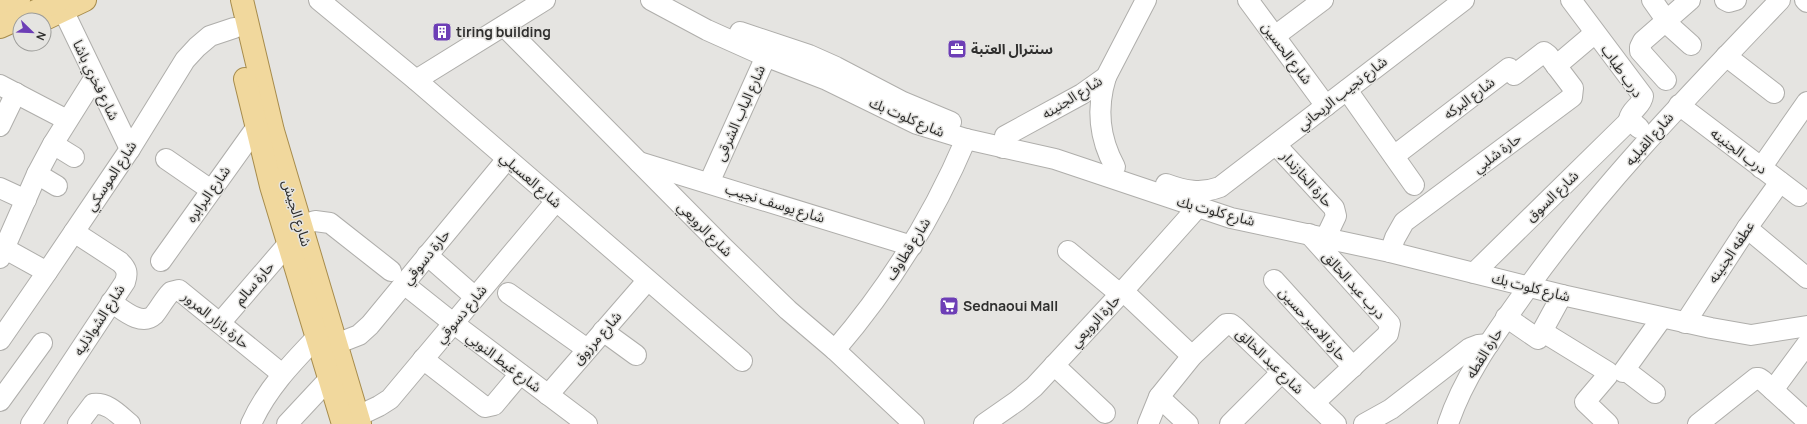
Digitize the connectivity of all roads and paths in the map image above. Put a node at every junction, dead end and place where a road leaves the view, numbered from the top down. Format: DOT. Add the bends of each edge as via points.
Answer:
graph roads {
  1 [pos="19,0"];
  2 [pos="85,0"];
  3 [pos="228,0"];
  4 [pos="242,0"];
  5 [pos="319,0"];
  6 [pos="546,0"];
  7 [pos="651,0"];
  8 [pos="671,0"];
  9 [pos="1146,0"];
  10 [pos="1248,0"];
  11 [pos="1323,0"];
  12 [pos="1464,0"];
  13 [pos="1571,0"];
  14 [pos="1652,0"];
  15 [pos="1690,0"];
  16 [pos="1724,0"];
  17 [pos="1736,0"];
  18 [pos="1780,0"];
  19 [pos="61,5"];
  20 [pos="0,9"];
  21 [pos="52,12"];
  22 [pos="1667,21"];
  23 [pos="504,26"];
  24 [pos="0,27"];
  25 [pos="234,28"];
  26 [pos="1595,33"];
  27 [pos="12,35"];
  28 [pos="1275,36"];
  29 [pos="0,40"];
  30 [pos="1691,45"];
  31 [pos="768,49"];
  32 [pos="1726,56"];
  33 [pos="1550,59"];
  34 [pos="95,77"];
  35 [pos="1106,77"];
  36 [pos="416,80"];
  37 [pos="1666,80"];
  38 [pos="8,89"];
  39 [pos="1347,90"];
  40 [pos="1774,93"];
  41 [pos="1807,102"];
  42 [pos="1679,105"];
  43 [pos="1326,106"];
  44 [pos="67,120"];
  45 [pos="1630,120"];
  46 [pos="0,126"];
  47 [pos="256,128"];
  48 [pos="1650,137"];
  49 [pos="966,139"];
  50 [pos="1004,142"];
  51 [pos="53,144"];
  52 [pos="1276,145"];
  53 [pos="130,149"];
  54 [pos="1394,156"];
  55 [pos="74,157"];
  56 [pos="166,159"];
  57 [pos="507,159"];
  58 [pos="637,161"];
  59 [pos="1115,167"];
  60 [pos="1761,168"];
  61 [pos="37,174"];
  62 [pos="1780,182"];
  63 [pos="709,183"];
  64 [pos="1414,185"];
  65 [pos="57,186"];
  66 [pos="1220,187"];
  67 [pos="0,188"];
  68 [pos="211,190"];
  69 [pos="1799,196"];
  70 [pos="26,200"];
  71 [pos="556,201"];
  72 [pos="1197,208"];
  73 [pos="1258,223"];
  74 [pos="301,225"];
  75 [pos="1747,228"];
  76 [pos="74,232"];
  77 [pos="1318,236"];
  78 [pos="288,244"];
  79 [pos="912,246"];
  80 [pos="2,251"];
  81 [pos="1068,251"];
  82 [pos="1390,252"];
  83 [pos="427,255"];
  84 [pos="161,261"];
  85 [pos="47,272"];
  86 [pos="1474,273"];
  87 [pos="398,277"];
  88 [pos="1807,277"];
  89 [pos="647,280"];
  90 [pos="1274,280"];
  91 [pos="1529,287"];
  92 [pos="1122,292"];
  93 [pos="508,293"];
  94 [pos="1562,295"];
  95 [pos="475,297"];
  96 [pos="111,302"];
  97 [pos="1506,317"];
  98 [pos="1662,318"];
  99 [pos="220,323"];
  100 [pos="453,323"];
  101 [pos="1685,323"];
  102 [pos="1807,326"];
  103 [pos="604,331"];
  104 [pos="1543,332"];
  105 [pos="0,340"];
  106 [pos="326,341"];
  107 [pos="42,343"];
  108 [pos="1489,344"];
  109 [pos="1807,344"];
  110 [pos="587,349"];
  111 [pos="835,350"];
  112 [pos="636,355"];
  113 [pos="1192,356"];
  114 [pos="423,359"];
  115 [pos="742,361"];
  116 [pos="1054,365"];
  117 [pos="1353,367"];
  118 [pos="1282,372"];
  119 [pos="1619,372"];
  120 [pos="282,374"];
  121 [pos="520,374"];
  122 [pos="329,379"];
  123 [pos="1773,390"];
  124 [pos="1655,392"];
  125 [pos="548,395"];
  126 [pos="1159,397"];
  127 [pos="0,401"];
  128 [pos="1314,403"];
  129 [pos="1104,413"];
  130 [pos="354,421"];
  131 [pos="1807,421"];
  132 [pos="31,424"];
  133 [pos="78,424"];
  134 [pos="130,424"];
  135 [pos="250,424"];
  136 [pos="287,424"];
  137 [pos="586,424"];
  138 [pos="914,424"];
  139 [pos="984,424"];
  140 [pos="1148,424"];
  141 [pos="1188,424"];
  142 [pos="1230,424"];
  143 [pos="1336,424"];
  144 [pos="1364,424"];
  145 [pos="1448,424"];
  146 [pos="1608,424"];
  147 [pos="1698,424"];
  1 -- 20 [label="main road"];
  2 -- 19 [label="main road"];
  3 -- 25 [label="main road, شارع الجيش"];
  4 -- 74 [label="main road, شارع الجيش" via="268,111"];
  5 -- 36 [label="street, شارع العسيلي"];
  6 -- 23 [label="street"];
  7 -- 31 [label="street, شارع كلوت بك" via="707,30"];
  8 -- 31 [label="street, شارع كلوت بك"];
  9 -- 35 [label="street, شارع الجنينه"];
  10 -- 28 [label="street, شارع الحسين"];
  11 -- 28 [label="street"];
  12 -- 39 [label="street, شارع نجيب الريحاني"];
  13 -- 26 [label="street, درب طباب"];
  14 -- 22 [label="street"];
  15 -- 22 [label="street"];
  16 -- 17 [label="street"];
  18 -- 32 [label="street, شارع القبليه"];
  19 -- 21 [label="main road"];
  19 -- 24 [label="main road"];
  19 -- 34 [label="street, شارع فخري باشا"];
  22 -- 30 [label="street"];
  22 -- 37 [label="street" via="1640,47"];
  23 -- 36 [label="street"];
  23 -- 58 [label="street, شارع الرويعي"];
  25 -- 47 [label="main road, شارع الجيش"];
  25 -- 53 [label="street, شارع الموسكي" via="210,36 191,53"];
  26 -- 33 [label="street"];
  26 -- 45 [label="street, درب طباب" via="1643,96"];
  27 -- 29 [label="main road"];
  28 -- 43 [label="street, شارع الحسين"];
  31 -- 49 [label="street, شارع كلوت بك" via="917,124"];
  31 -- 50 [label="street, شارع كلوت بك" via="809,55 927,113 981,131"];
  31 -- 63 [label="street, شارع الباب الشرقى"];
  32 -- 40 [label="street"];
  32 -- 42 [label="street, شارع القبليه"];
  33 -- 54 [label="street, شارع البركه" via="1514,75 1509,68"];
  33 -- 82 [label="street, حارة شلبي" via="1572,88 1572,97 1404,222"];
  34 -- 44 [label="street"];
  34 -- 53 [label="street, شارع فخري باشا"];
  35 -- 50 [label="street, شارع الجنينه"];
  35 -- 59 [label="street" via="1099,116 1104,143"];
  36 -- 57 [label="street, شارع العسيلي"];
  38 -- 44 [label="street"];
  38 -- 46 [label="street"];
  39 -- 43 [label="street, شارع نجيب الريحاني"];
  39 -- 54 [label="street"];
  41 -- 60 [label="street"];
  42 -- 48 [label="street, شارع القبليه"];
  42 -- 60 [label="street, درب الجنينه"];
  43 -- 52 [label="street, شارع نجيب الريحاني"];
  44 -- 51 [label="street"];
  45 -- 48 [label="street, درب طباب"];
  45 -- 86 [label="street, شارع السوق"];
  47 -- 68 [label="street, شارع البرابره"];
  47 -- 78 [label="main road, شارع الجيش"];
  48 -- 91 [label="street, شارع القبليه" via="1557,247"];
  49 -- 50 [label="street, شارع كلوت بك"];
  49 -- 79 [label="street, شارع قطاوف" via="941,193"];
  50 -- 59 [label="street, شارع كلوت بك" via="1052,146"];
  50 -- 72 [label="street, شارع كلوت بك"];
  51 -- 55 [label="street"];
  51 -- 61 [label="street"];
  52 -- 66 [label="street, شارع نجيب الريحاني"];
  52 -- 77 [label="street, حارة الخازندار" via="1334,208 1336,216"];
  53 -- 76 [label="street, شارع الموسكي"];
  54 -- 64 [label="street"];
  56 -- 68 [label="street"];
  57 -- 71 [label="street, شارع العسيلي"];
  57 -- 83 [label="street, حارة دسوقي"];
  58 -- 63 [label="street, شارع يوسف نجيب"];
  58 -- 111 [label="street, شارع الرويعي" via="788,310"];
  59 -- 66 [label="street, شارع كلوت بك" via="1186,191 1203,192"];
  60 -- 62 [label="street, درب الجنينه"];
  61 -- 65 [label="street"];
  61 -- 70 [label="street"];
  62 -- 69 [label="street, درب الجنينه"];
  62 -- 75 [label="street, عطفه الجنينه"];
  63 -- 79 [label="street, شارع يوسف نجيب"];
  66 -- 73 [label="street" via="1232,204"];
  67 -- 70 [label="street"];
  68 -- 84 [label="street, شارع البرابره"];
  70 -- 80 [label="street"];
  71 -- 89 [label="street, شارع العسيلي"];
  71 -- 95 [label="street, شارع دسوقي"];
  72 -- 73 [label="street, شارع كلوت بك"];
  72 -- 92 [label="street, حارة الرويعي"];
  73 -- 77 [label="street, شارع كلوت بك"];
  74 -- 87 [label="street, شارع غيط النوبي" via="315,221 336,226"];
  74 -- 106 [label="main road, شارع الجيش"];
  75 -- 88 [label="street"];
  75 -- 101 [label="street, عطفه الجنينه"];
  76 -- 85 [label="street, شارع الموسكي"];
  76 -- 96 [label="street, شارع الشواذليه" via="126,267 128,275"];
  77 -- 82 [label="street, شارع كلوت بك"];
  77 -- 117 [label="street, درب عبد الخالق" via="1390,324 1388,334"];
  78 -- 99 [label="street, حارة سالم"];
  78 -- 106 [label="main road, شارع الجيش"];
  79 -- 111 [label="street, شارع قطاوف" via="876,300"];
  80 -- 85 [label="street"];
  81 -- 92 [label="street"];
  82 -- 86 [label="street, شارع كلوت بك"];
  83 -- 87 [label="street, حارة دسوقي"];
  83 -- 95 [label="street"];
  85 -- 105 [label="street, شارع الموسكي"];
  86 -- 91 [label="street, شارع كلوت بك"];
  87 -- 100 [label="street, شارع غيط النوبي"];
  87 -- 106 [label="street, حارة دسوقي" via="370,325 359,335"];
  89 -- 103 [label="street, شارع مرزوق"];
  89 -- 115 [label="street, شارع العسيلي"];
  90 -- 117 [label="street, حارة الامير حسين"];
  91 -- 94 [label="street, شارع كلوت بك"];
  91 -- 97 [label="street, حارة القطه"];
  92 -- 113 [label="street"];
  92 -- 116 [label="street, حارة الرويعي"];
  93 -- 110 [label="street"];
  94 -- 98 [label="street, شارع كلوت بك"];
  94 -- 104 [label="street"];
  95 -- 100 [label="street, شارع دسوقي"];
  96 -- 99 [label="street, حارة بازار المرور" via="136,317 148,319 171,292 179,290"];
  96 -- 132 [label="street, شارع الشواذليه"];
  97 -- 104 [label="street" via="1538,339"];
  97 -- 108 [label="street, حارة القطه"];
  98 -- 101 [label="street, شارع كلوت بك"];
  98 -- 119 [label="street"];
  99 -- 120 [label="street, حارة بازار المرور"];
  100 -- 114 [label="street, شارع دسوقي"];
  100 -- 121 [label="street, شارع غيط النوبي"];
  101 -- 102 [label="street, شارع كلوت بك" via="1750,335"];
  103 -- 110 [label="street, شارع مرزوق"];
  103 -- 112 [label="street"];
  104 -- 119 [label="street" via="1608,372"];
  106 -- 120 [label="street"];
  106 -- 122 [label="main road, شارع الجيش"];
  106 -- 130 [label="main road, شارع الجيش"];
  107 -- 127 [label="street"];
  108 -- 144 [label="street" via="1470,348 1391,409"];
  108 -- 145 [label="street, حارة القطه" via="1461,390"];
  109 -- 123 [label="street"];
  110 -- 125 [label="street, شارع مرزوق"];
  111 -- 138 [label="street, شارع الرويعي"];
  113 -- 118 [label="street, شارع عبد الخالق" via="1226,324 1231,324"];
  113 -- 126 [label="street, شارع عبد الخالق"];
  114 -- 121 [label="street" via="486,407 494,405"];
  114 -- 130 [label="street, شارع دسوقي" via="390,399"];
  116 -- 129 [label="street"];
  116 -- 139 [label="street, حارة الرويعي" via="1029,392"];
  117 -- 128 [label="street, درب عبد الخالق"];
  118 -- 128 [label="street, شارع عبد الخالق"];
  118 -- 142 [label="street"];
  119 -- 124 [label="street"];
  119 -- 146 [label="street" via="1586,399 1585,404"];
  120 -- 135 [label="street"];
  121 -- 125 [label="street, شارع غيط النوبي"];
  122 -- 130 [label="main road, شارع الجيش"];
  122 -- 136 [label="street"];
  123 -- 131 [label="street"];
  123 -- 147 [label="street" via="1756,378"];
  125 -- 137 [label="street, شارع غيط النوبي"];
  126 -- 140 [label="street, شارع عبد الخالق"];
  126 -- 141 [label="street"];
  128 -- 143 [label="street, شارع عبد الخالق"];
  133 -- 134 [label="street" via="93,404 101,403"];
}
